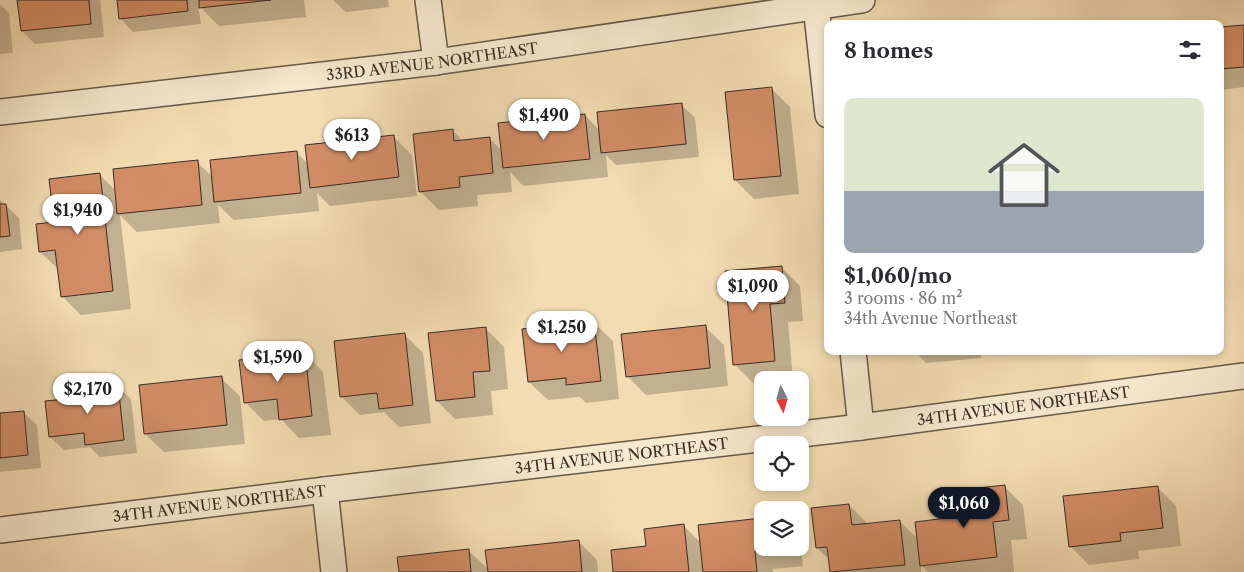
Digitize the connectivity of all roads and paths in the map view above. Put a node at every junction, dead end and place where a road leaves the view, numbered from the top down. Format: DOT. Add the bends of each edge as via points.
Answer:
graph roads {
  1 [pos="428,0"];
  2 [pos="862,0"];
  3 [pos="816,6"];
  4 [pos="436,62"];
  5 [pos="824,79"];
  6 [pos="0,112"];
  7 [pos="853,355"];
  8 [pos="1244,376"];
  9 [pos="861,427"];
  10 [pos="325,490"];
  11 [pos="0,530"];
  12 [pos="334,572"];
  1 -- 4 [label="street"];
  2 -- 3 [label="street, 33RD AVENUE NORTHEAST"];
  3 -- 4 [label="street, 33RD AVENUE NORTHEAST"];
  3 -- 5 [label="street"];
  4 -- 6 [label="street, 33RD AVENUE NORTHEAST"];
  7 -- 9 [label="street"];
  8 -- 9 [label="street, 34TH AVENUE NORTHEAST"];
  9 -- 10 [label="street, 34TH AVENUE NORTHEAST"];
  10 -- 11 [label="street, 34TH AVENUE NORTHEAST"];
  10 -- 12 [label="street"];
}
